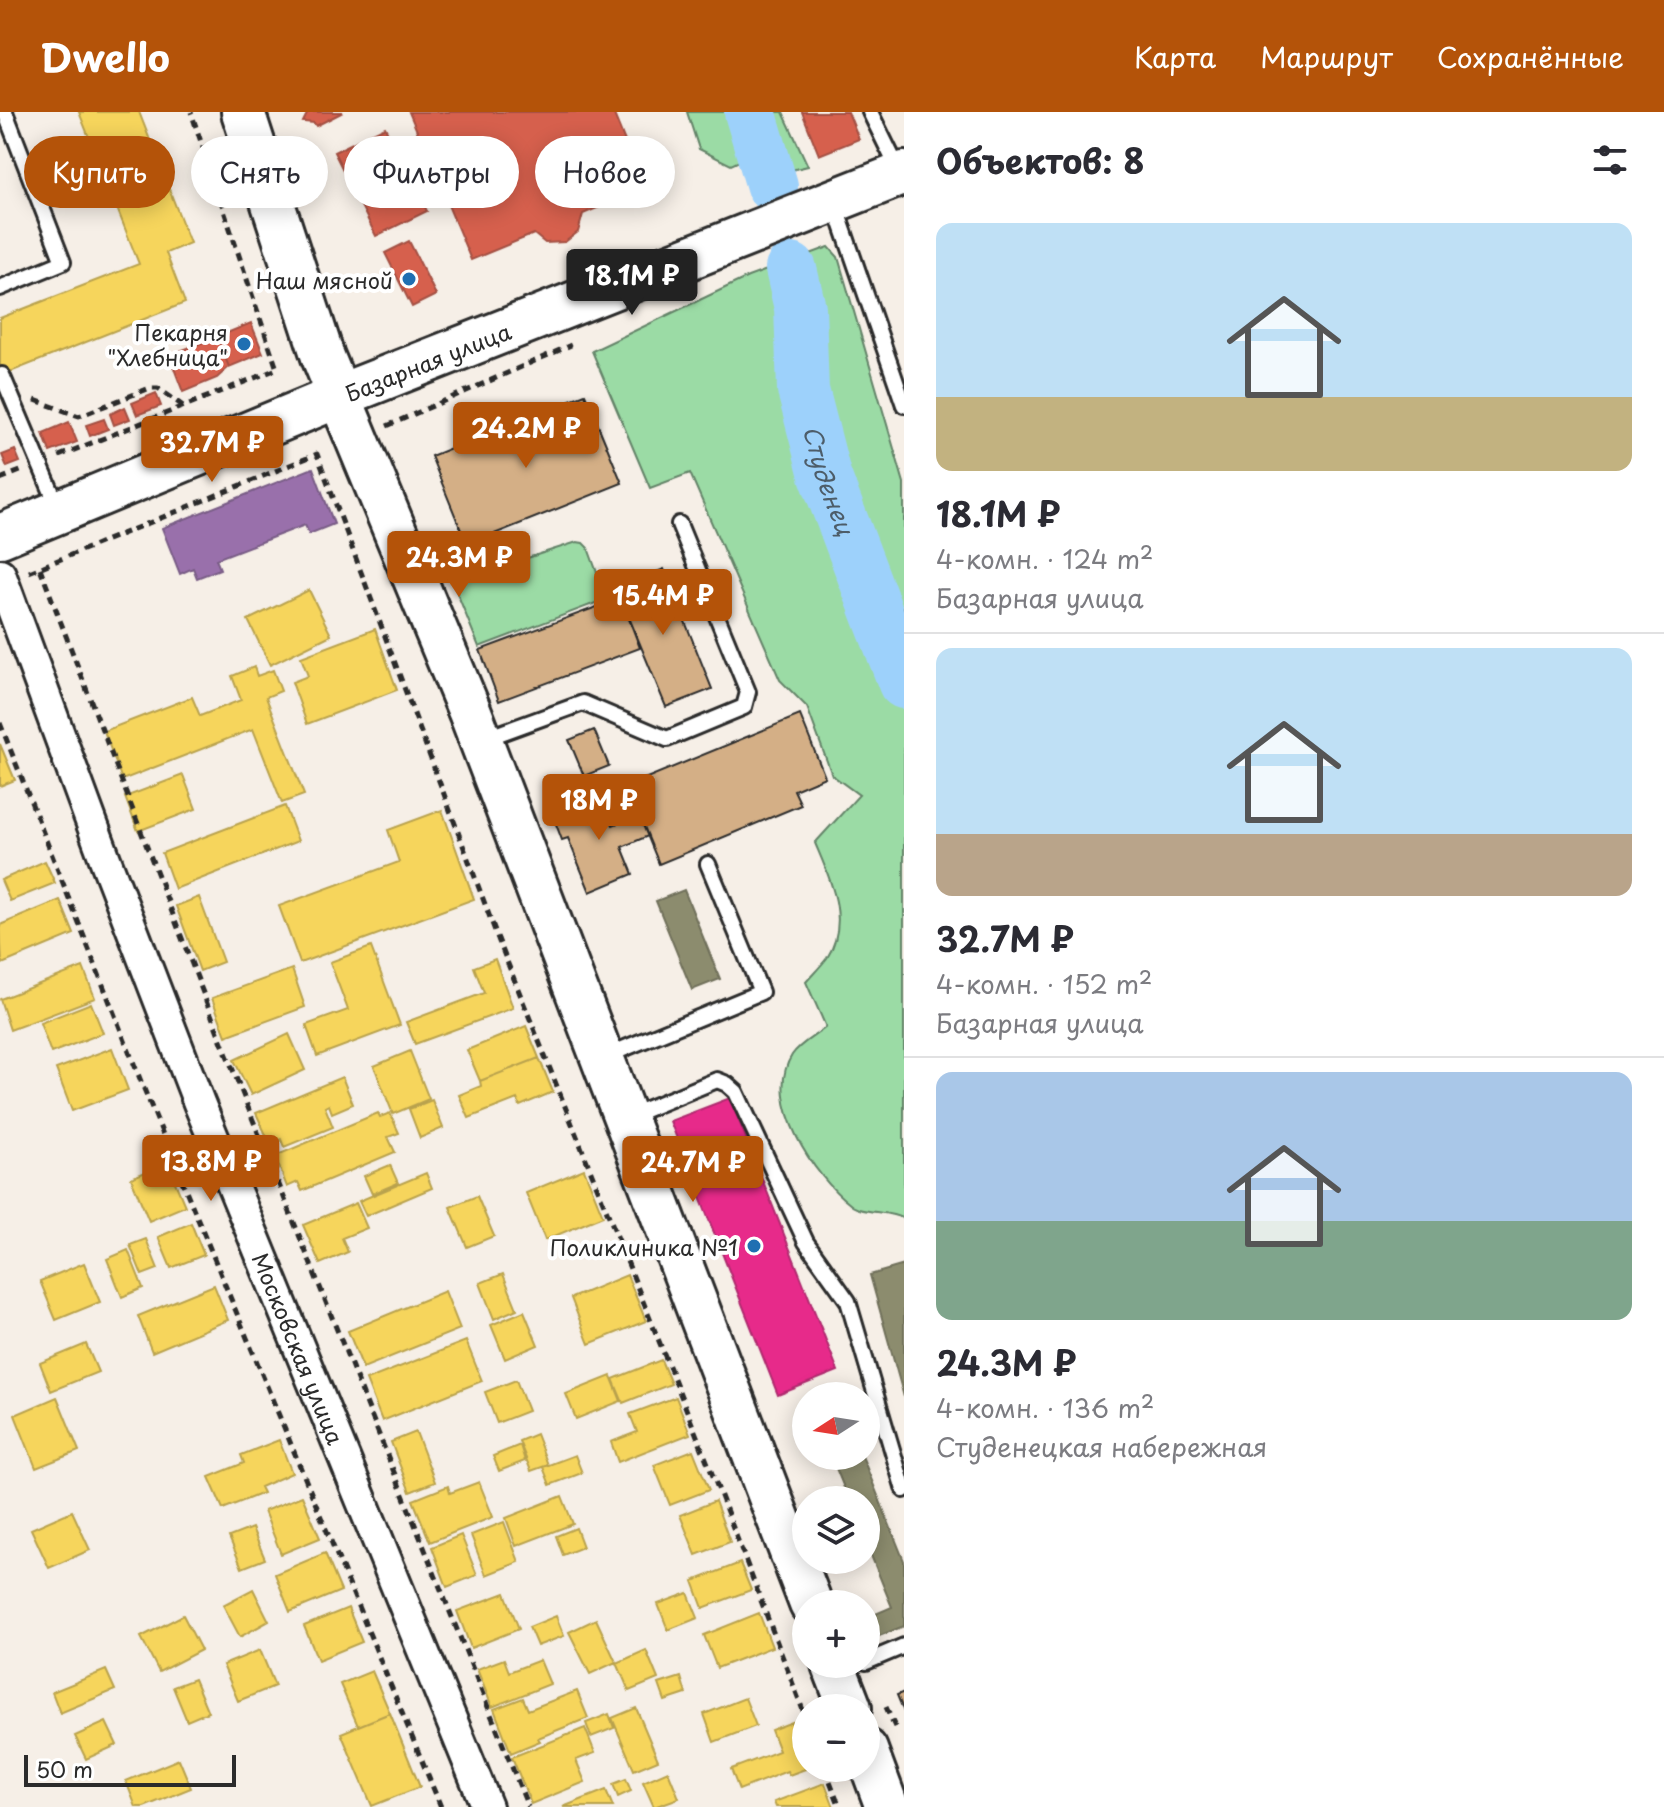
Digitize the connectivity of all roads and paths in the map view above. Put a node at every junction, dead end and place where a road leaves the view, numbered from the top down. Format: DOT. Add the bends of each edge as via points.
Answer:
graph roads {
  1 [pos="5,112"];
  2 [pos="191,112"];
  3 [pos="243,112"];
  4 [pos="870,112"];
  5 [pos="902,174"];
  6 [pos="834,202"];
  7 [pos="0,288"];
  8 [pos="2,375"];
  9 [pos="9,391"];
  10 [pos="339,396"];
  11 [pos="904,405"];
  12 [pos="184,407"];
  13 [pos="40,463"];
  14 [pos="0,479"];
  15 [pos="60,512"];
  16 [pos="679,524"];
  17 [pos="0,536"];
  18 [pos="0,574"];
  19 [pos="0,723"];
  20 [pos="480,740"];
  21 [pos="708,864"];
  22 [pos="602,1058"];
  23 [pos="625,1118"];
  24 [pos="904,1490"];
  25 [pos="806,1590"];
  26 [pos="904,1646"];
  27 [pos="880,1658"];
  28 [pos="797,1694"];
  29 [pos="830,1782"];
  30 [pos="878,1782"];
  31 [pos="441,1807"];
  32 [pos="487,1807"];
  33 [pos="528,1807"];
  34 [pos="840,1807"];
  35 [pos="887,1807"];
  1 -- 7 [label="lane" via="63,262"];
  2 -- 12 [label="path" via="277,369"];
  3 -- 10 [label="street"];
  4 -- 5 [label="lane"];
  5 -- 6 [label="street, Базарная улица"];
  6 -- 10 [label="street, Базарная улица"];
  6 -- 11 [label="lane"];
  8 -- 9 [label="lane"];
  9 -- 12 [label="path" via="79,416 150,388"];
  9 -- 13 [label="lane"];
  10 -- 15 [label="street, Базарная улица"];
  10 -- 20 [label="street"];
  12 -- 13 [label="path"];
  13 -- 14 [label="path"];
  13 -- 15 [label="lane"];
  15 -- 17 [label="street, Базарная улица"];
  16 -- 20 [label="lane" via="748,692 744,707 667,739 583,703"];
  18 -- 32 [label="street, Московская улица" via="199,1103"];
  19 -- 31 [label="path" via="142,1084"];
  20 -- 22 [label="street"];
  21 -- 22 [label="lane" via="761,992"];
  22 -- 23 [label="street"];
  23 -- 24 [label="lane" via="717,1080 736,1092 806,1242 848,1301"];
  23 -- 25 [label="street"];
  26 -- 27 [label="lane"];
  28 -- 33 [label="path" via="498,939 317,454 40,568 221,1040"];
  29 -- 34 [label="path"];
  30 -- 35 [label="street"];
}
